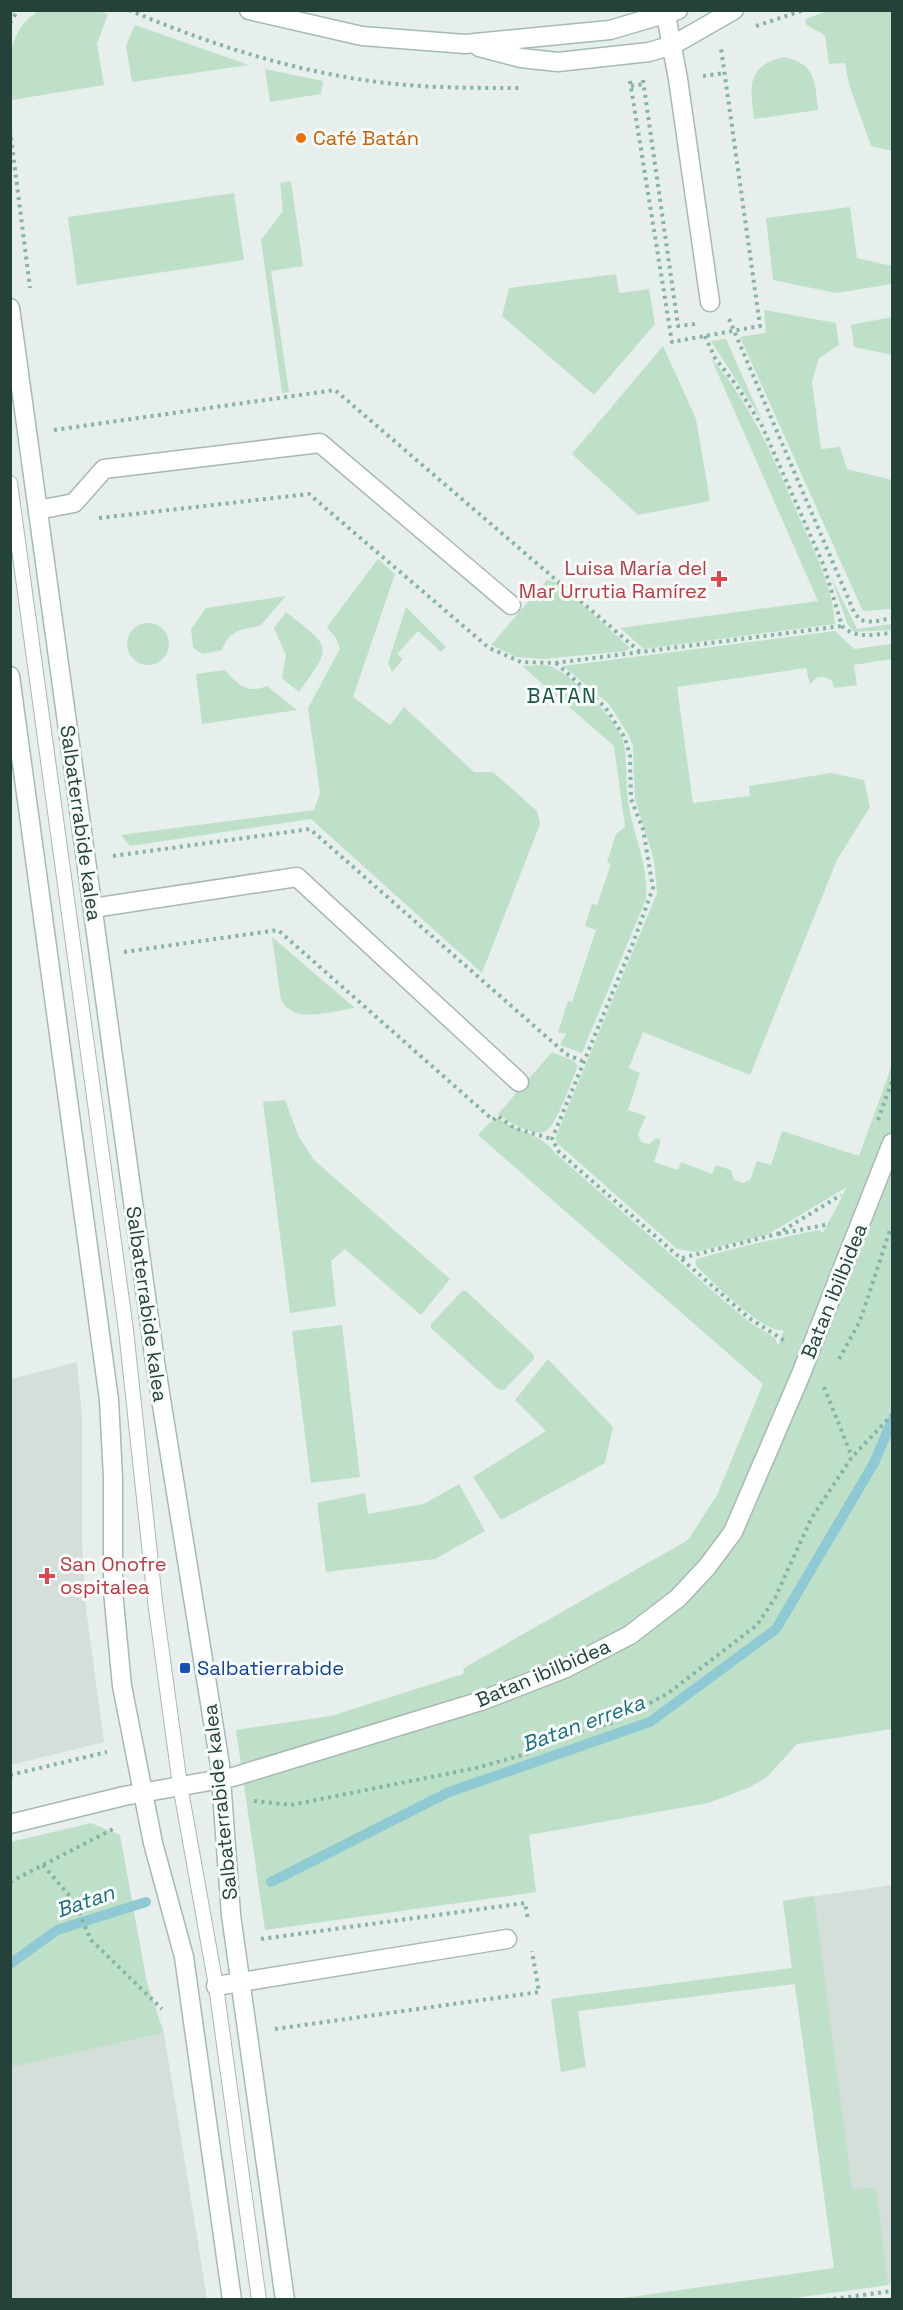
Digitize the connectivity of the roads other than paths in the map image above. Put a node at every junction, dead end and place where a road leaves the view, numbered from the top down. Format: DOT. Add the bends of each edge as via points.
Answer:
graph roads {
  1 [pos="249,10"];
  2 [pos="734,10"];
  3 [pos="672,13"];
  4 [pos="465,44"];
  5 [pos="673,45"];
  6 [pos="710,302"];
  7 [pos="10,308"];
  8 [pos="10,483"];
  9 [pos="38,510"];
  10 [pos="511,605"];
  11 [pos="10,676"];
  12 [pos="93,908"];
  13 [pos="519,1082"];
  14 [pos="892,1143"];
  15 [pos="222,1778"];
  16 [pos="180,1785"];
  17 [pos="142,1793"];
  18 [pos="10,1824"];
  19 [pos="507,1939"];
  20 [pos="240,1983"];
  21 [pos="216,1986"];
  22 [pos="232,2300"];
  23 [pos="259,2300"];
  24 [pos="285,2300"];
  1 -- 4 [label="street" via="362,36"];
  2 -- 5 [label="street"];
  3 -- 4 [label="street" via="610,30"];
  3 -- 5 [label="street"];
  4 -- 5 [label="street" via="521,58 558,62 640,53"];
  5 -- 6 [label="street"];
  7 -- 9 [label="street, Salbaterrabide kalea"];
  8 -- 16 [label="lane, Salbaterrabide kalea" via="128,1340 155,1601"];
  9 -- 10 [label="street" via="74,503 104,469 320,443"];
  9 -- 12 [label="street, Salbaterrabide kalea"];
  11 -- 17 [label="street" via="109,1400 115,1621 122,1686"];
  12 -- 13 [label="street" via="297,877"];
  12 -- 15 [label="street, Salbaterrabide kalea" via="154,1362"];
  14 -- 15 [label="street, Batan ibilbidea" via="749,1499 733,1532 678,1598 630,1635 566,1668 481,1701"];
  15 -- 16 [label="street, Batan ibilbidea"];
  15 -- 20 [label="street, Salbaterrabide kalea" via="231,1915"];
  16 -- 17 [label="street, Batan ibilbidea"];
  16 -- 21 [label="lane, Salbaterrabide kalea"];
  17 -- 18 [label="street, Batan ibilbidea"];
  17 -- 22 [label="street" via="184,1957"];
  19 -- 20 [label="street"];
  20 -- 21 [label="street"];
  20 -- 24 [label="street, Salbaterrabide kalea"];
  21 -- 23 [label="lane, Salbaterrabide kalea"];
}
